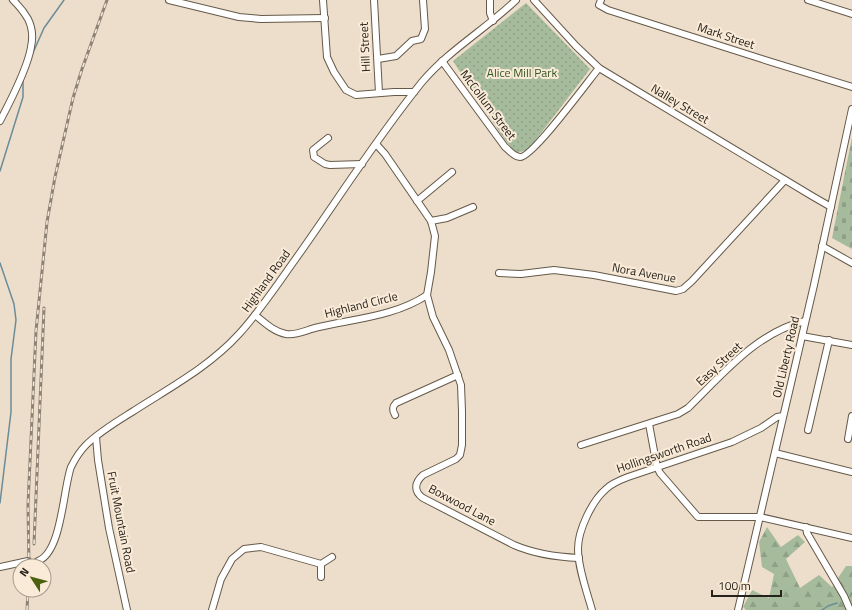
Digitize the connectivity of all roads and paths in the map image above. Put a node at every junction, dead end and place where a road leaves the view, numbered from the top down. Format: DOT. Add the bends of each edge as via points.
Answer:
graph roads {
  1 [pos="13,0"];
  2 [pos="169,0"];
  3 [pos="323,0"];
  4 [pos="374,0"];
  5 [pos="423,0"];
  6 [pos="490,0"];
  7 [pos="516,0"];
  8 [pos="534,0"];
  9 [pos="601,0"];
  10 [pos="808,0"];
  11 [pos="852,14"];
  12 [pos="325,18"];
  13 [pos="493,20"];
  14 [pos="378,59"];
  15 [pos="442,61"];
  16 [pos="599,68"];
  17 [pos="852,87"];
  18 [pos="414,92"];
  19 [pos="379,93"];
  20 [pos="852,109"];
  21 [pos="0,121"];
  22 [pos="328,138"];
  23 [pos="376,144"];
  24 [pos="362,164"];
  25 [pos="452,172"];
  26 [pos="785,180"];
  27 [pos="417,201"];
  28 [pos="474,207"];
  29 [pos="831,207"];
  30 [pos="431,221"];
  31 [pos="822,246"];
  32 [pos="852,263"];
  33 [pos="499,273"];
  34 [pos="427,295"];
  35 [pos="255,315"];
  36 [pos="805,321"];
  37 [pos="802,336"];
  38 [pos="829,340"];
  39 [pos="852,345"];
  40 [pos="458,375"];
  41 [pos="395,415"];
  42 [pos="783,416"];
  43 [pos="852,416"];
  44 [pos="649,424"];
  45 [pos="808,430"];
  46 [pos="96,437"];
  47 [pos="848,438"];
  48 [pos="581,445"];
  49 [pos="774,453"];
  50 [pos="657,467"];
  51 [pos="852,472"];
  52 [pos="760,517"];
  53 [pos="806,528"];
  54 [pos="852,538"];
  55 [pos="332,557"];
  56 [pos="43,558"];
  57 [pos="579,558"];
  58 [pos="12,564"];
  59 [pos="321,564"];
  60 [pos="0,567"];
  61 [pos="321,577"];
  62 [pos="127,610"];
  63 [pos="212,610"];
  64 [pos="592,610"];
  65 [pos="738,610"];
  66 [pos="850,610"];
  1 -- 21 [label="street" via="29,20 31,48"];
  2 -- 12 [label="street" via="239,17"];
  3 -- 12 [label="street"];
  4 -- 14 [label="street, Hill Street"];
  5 -- 14 [label="street" via="426,29 421,39 412,41 396,56"];
  6 -- 13 [label="street"];
  7 -- 13 [label="street, Highland Road"];
  8 -- 16 [label="street, Nalley Street"];
  9 -- 17 [label="street, Mark Street" via="599,5 608,10"];
  10 -- 11 [label="street"];
  12 -- 19 [label="street" via="327,57 346,90 356,95"];
  13 -- 15 [label="street, Highland Road"];
  14 -- 19 [label="street, Hill Street"];
  15 -- 16 [label="street, McCollum Street" via="505,147 520,158 539,143"];
  15 -- 18 [label="street, Highland Road"];
  16 -- 26 [label="street, Nalley Street"];
  18 -- 19 [label="street"];
  18 -- 23 [label="street, Highland Road"];
  20 -- 29 [label="street, Old Liberty Road"];
  22 -- 24 [label="street" via="313,150 314,157 330,165"];
  23 -- 24 [label="street, Highland Road"];
  23 -- 27 [label="street"];
  24 -- 35 [label="street, Highland Road"];
  25 -- 27 [label="street"];
  26 -- 29 [label="street, Nalley Street"];
  26 -- 33 [label="street, Nora Avenue" via="700,274 683,289 676,291 554,270 521,274"];
  27 -- 30 [label="street"];
  28 -- 30 [label="street" via="447,218"];
  29 -- 31 [label="street, Old Liberty Road"];
  30 -- 34 [label="street" via="435,236"];
  31 -- 32 [label="street"];
  31 -- 36 [label="street, Old Liberty Road"];
  34 -- 35 [label="street, Highland Circle" via="392,310 294,334 278,332"];
  34 -- 40 [label="street, Boxwood Lane" via="433,317"];
  35 -- 46 [label="street, Highland Road" via="226,348 207,364"];
  36 -- 37 [label="street, Old Liberty Road"];
  36 -- 44 [label="street, Easy Street" via="775,333 740,357 688,408"];
  37 -- 38 [label="street"];
  37 -- 42 [label="street, Old Liberty Road"];
  38 -- 39 [label="street"];
  38 -- 45 [label="street"];
  40 -- 41 [label="street" via="396,403 393,406"];
  40 -- 57 [label="street, Boxwood Lane" via="462,411 460,455 423,475 416,483 417,492 423,498 514,546 560,558"];
  42 -- 49 [label="street, Old Liberty Road"];
  42 -- 50 [label="street, Hollingsworth Road" via="732,442"];
  43 -- 47 [label="street"];
  44 -- 48 [label="street, Easy Street"];
  44 -- 50 [label="street"];
  46 -- 56 [label="street, Highland Road" via="76,457 71,468 52,547"];
  46 -- 62 [label="street, Fruit Mountain Road" via="109,528"];
  49 -- 51 [label="street"];
  49 -- 52 [label="street, Old Liberty Road"];
  50 -- 52 [label="street" via="660,474 698,517"];
  50 -- 57 [label="street, Hollingsworth Road" via="628,477 605,489 585,519 579,539"];
  52 -- 53 [label="street"];
  52 -- 65 [label="street, Old Liberty Road"];
  53 -- 54 [label="street"];
  53 -- 66 [label="street"];
  55 -- 59 [label="street"];
  57 -- 64 [label="street, Hollingsworth Road"];
  58 -- 60 [label="street"];
  59 -- 61 [label="street"];
  59 -- 63 [label="street" via="261,547 244,549 232,558 221,579"];
}
